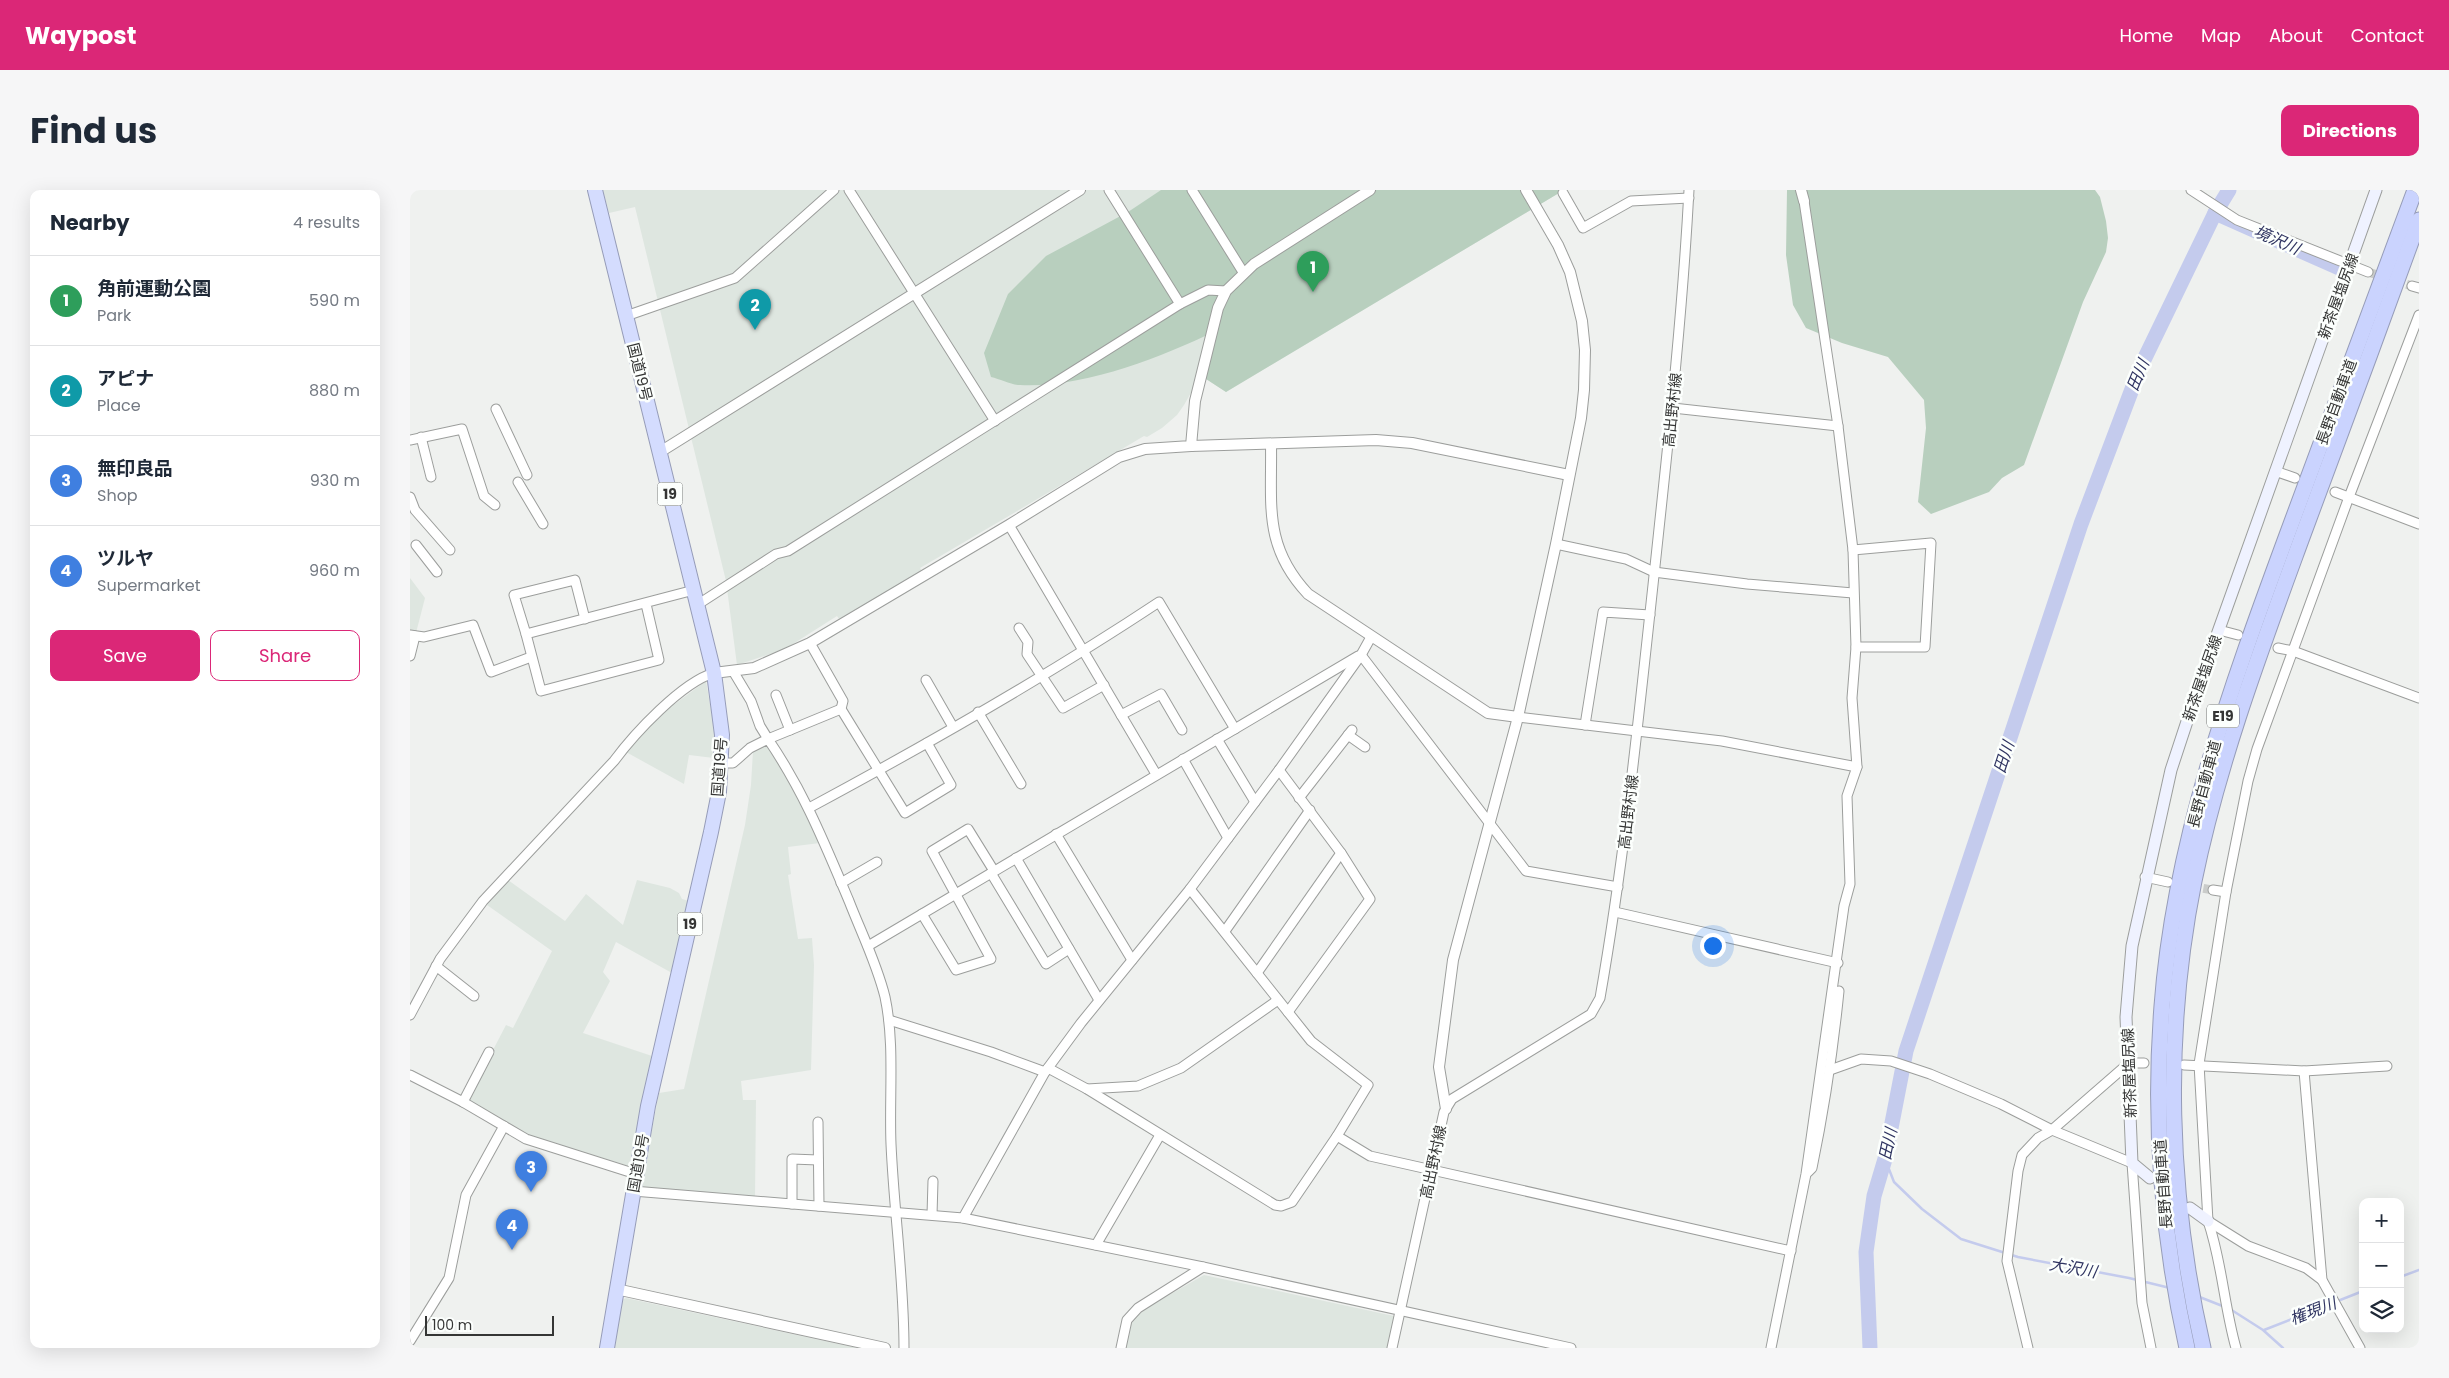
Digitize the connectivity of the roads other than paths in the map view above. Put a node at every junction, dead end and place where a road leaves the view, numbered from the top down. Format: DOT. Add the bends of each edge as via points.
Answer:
graph roads {
  1 [pos="595,190"];
  2 [pos="834,190"];
  3 [pos="849,190"];
  4 [pos="1080,190"];
  5 [pos="1109,190"];
  6 [pos="1192,190"];
  7 [pos="1370,190"];
  8 [pos="1526,190"];
  9 [pos="1801,190"];
  10 [pos="2191,190"];
  11 [pos="2376,190"];
  12 [pos="2415,190"];
  13 [pos="1563,193"];
  14 [pos="1689,194"];
  15 [pos="1804,201"];
  16 [pos="2419,220"];
  17 [pos="2349,265"];
  18 [pos="1243,272"];
  19 [pos="2368,272"];
  20 [pos="1226,290"];
  21 [pos="915,293"];
  22 [pos="1180,304"];
  23 [pos="2419,315"];
  24 [pos="626,316"];
  25 [pos="1673,408"];
  26 [pos="502,414"];
  27 [pos="995,421"];
  28 [pos="1838,426"];
  29 [pos="421,438"];
  30 [pos="410,440"];
  31 [pos="1271,444"];
  32 [pos="1191,446"];
  33 [pos="660,452"];
  34 [pos="2275,471"];
  35 [pos="527,475"];
  36 [pos="1568,476"];
  37 [pos="431,477"];
  38 [pos="2295,478"];
  39 [pos="518,482"];
  40 [pos="2335,492"];
  41 [pos="410,497"];
  42 [pos="2349,497"];
  43 [pos="494,505"];
  44 [pos="413,511"];
  45 [pos="543,524"];
  46 [pos="2419,524"];
  47 [pos="1009,525"];
  48 [pos="1556,544"];
  49 [pos="416,545"];
  50 [pos="450,550"];
  51 [pos="1853,550"];
  52 [pos="437,572"];
  53 [pos="1654,572"];
  54 [pos="694,590"];
  55 [pos="1854,593"];
  56 [pos="646,604"];
  57 [pos="697,605"];
  58 [pos="1650,615"];
  59 [pos="584,619"];
  60 [pos="1019,628"];
  61 [pos="2219,630"];
  62 [pos="526,634"];
  63 [pos="2238,634"];
  64 [pos="413,636"];
  65 [pos="1370,637"];
  66 [pos="810,643"];
  67 [pos="1856,647"];
  68 [pos="2278,648"];
  69 [pos="2293,651"];
  70 [pos="1084,652"];
  71 [pos="1361,655"];
  72 [pos="410,656"];
  73 [pos="531,657"];
  74 [pos="733,671"];
  75 [pos="714,673"];
  76 [pos="1041,676"];
  77 [pos="926,680"];
  78 [pos="1104,685"];
  79 [pos="776,695"];
  80 [pos="2419,698"];
  81 [pos="841,709"];
  82 [pos="978,712"];
  83 [pos="1121,715"];
  84 [pos="1518,716"];
  85 [pos="1585,725"];
  86 [pos="953,727"];
  87 [pos="1234,729"];
  88 [pos="790,730"];
  89 [pos="1182,730"];
  90 [pos="1637,731"];
  91 [pos="768,739"];
  92 [pos="1217,739"];
  93 [pos="927,743"];
  94 [pos="1365,747"];
  95 [pos="1183,759"];
  96 [pos="722,763"];
  97 [pos="1857,767"];
  98 [pos="1279,770"];
  99 [pos="879,771"];
  100 [pos="1156,774"];
  101 [pos="1021,784"];
  102 [pos="1300,798"];
  103 [pos="1255,802"];
  104 [pos="810,808"];
  105 [pos="1310,810"];
  106 [pos="1490,823"];
  107 [pos="1056,834"];
  108 [pos="1228,838"];
  109 [pos="1341,853"];
  110 [pos="1016,858"];
  111 [pos="877,862"];
  112 [pos="992,872"];
  113 [pos="2146,877"];
  114 [pos="2168,882"];
  115 [pos="841,883"];
  116 [pos="1618,887"];
  117 [pos="1190,889"];
  118 [pos="2213,890"];
  119 [pos="2226,892"];
  120 [pos="956,894"];
  121 [pos="1615,912"];
  122 [pos="922,914"];
  123 [pos="1225,931"];
  124 [pos="868,946"];
  125 [pos="1069,949"];
  126 [pos="1132,960"];
  127 [pos="1838,963"];
  128 [pos="436,966"];
  129 [pos="1257,973"];
  130 [pos="474,996"];
  131 [pos="1099,1000"];
  132 [pos="1278,1000"];
  133 [pos="1288,1012"];
  134 [pos="410,1015"];
  135 [pos="889,1020"];
  136 [pos="489,1052"];
  137 [pos="2129,1063"];
  138 [pos="2144,1063"];
  139 [pos="2199,1064"];
  140 [pos="2184,1065"];
  141 [pos="2387,1066"];
  142 [pos="1046,1070"];
  143 [pos="1830,1070"];
  144 [pos="2304,1071"];
  145 [pos="410,1075"];
  146 [pos="1087,1090"];
  147 [pos="463,1102"];
  148 [pos="1446,1109"];
  149 [pos="818,1122"];
  150 [pos="504,1126"];
  151 [pos="2052,1130"];
  152 [pos="1160,1135"];
  153 [pos="1337,1136"];
  154 [pos="818,1160"];
  155 [pos="2132,1163"];
  156 [pos="1431,1170"];
  157 [pos="636,1174"];
  158 [pos="1806,1174"];
  159 [pos="2150,1178"];
  160 [pos="933,1181"];
  161 [pos="633,1191"];
  162 [pos="792,1204"];
  163 [pos="819,1206"];
  164 [pos="2190,1208"];
  165 [pos="895,1212"];
  166 [pos="932,1216"];
  167 [pos="963,1218"];
  168 [pos="2208,1221"];
  169 [pos="1096,1245"];
  170 [pos="1791,1251"];
  171 [pos="1202,1267"];
  172 [pos="2322,1280"];
  173 [pos="616,1289"];
  174 [pos="1400,1312"];
  175 [pos="410,1341"];
  176 [pos="606,1348"];
  177 [pos="885,1348"];
  178 [pos="904,1348"];
  179 [pos="1121,1348"];
  180 [pos="1392,1348"];
  181 [pos="1571,1348"];
  182 [pos="1771,1348"];
  183 [pos="2028,1348"];
  184 [pos="2151,1348"];
  185 [pos="2187,1348"];
  186 [pos="2203,1348"];
  187 [pos="2236,1348"];
  188 [pos="2360,1348"];
  1 -- 24 [label="highway, 国道19号 / 19"];
  2 -- 24 [label="street" via="735,278"];
  3 -- 21 [label="street"];
  4 -- 21 [label="street"];
  5 -- 22 [label="street"];
  6 -- 18 [label="street"];
  7 -- 18 [label="street"];
  8 -- 36 [label="street" via="1570,272 1582,321 1584,390"];
  9 -- 15 [label="street"];
  10 -- 17 [label="street" via="2236,220"];
  11 -- 17 [label="main road, 新茶屋塩尻線"];
  12 -- 185 [label="highway, 長野自動車道 / E19" via="2252,630 2219,728 2180,877 2168,953 2159,1056 2160,1156 2171,1267"];
  13 -- 14 [label="street" via="1583,228 1631,201"];
  14 -- 25 [label="street, 高出野村線"];
  15 -- 28 [label="street"];
  16 -- 186 [label="highway, 長野自動車道 / E19" via="2266,634 2234,731 2194,882 2182,956 2174,1057 2175,1156 2188,1273"];
  17 -- 19 [label="street"];
  17 -- 34 [label="main road, 新茶屋塩尻線"];
  18 -- 20 [label="street"];
  20 -- 22 [label="street" via="1208,290"];
  20 -- 32 [label="street" via="1218,308 1196,401"];
  21 -- 27 [label="street"];
  21 -- 33 [label="street"];
  22 -- 27 [label="street"];
  23 -- 42 [label="street"];
  24 -- 33 [label="highway, 国道19号 / 19"];
  25 -- 28 [label="street"];
  25 -- 53 [label="street, 高出野村線"];
  26 -- 35 [label="street"];
  27 -- 57 [label="street"];
  28 -- 51 [label="street"];
  29 -- 30 [label="street"];
  29 -- 37 [label="street"];
  29 -- 43 [label="street" via="462,429 484,496"];
  31 -- 32 [label="street"];
  31 -- 36 [label="street" via="1376,440 1412,443"];
  31 -- 65 [label="street" via="1272,528 1290,576 1308,594"];
  32 -- 47 [label="street" via="1145,450 1118,457"];
  33 -- 54 [label="highway, 国道19号 / 19"];
  34 -- 38 [label="street"];
  34 -- 61 [label="main road, 新茶屋塩尻線"];
  36 -- 48 [label="street"];
  39 -- 45 [label="street"];
  40 -- 42 [label="street"];
  41 -- 44 [label="street"];
  42 -- 46 [label="street"];
  42 -- 69 [label="street"];
  44 -- 50 [label="street"];
  47 -- 66 [label="street"];
  47 -- 70 [label="street"];
  48 -- 53 [label="street" via="1626,559"];
  48 -- 84 [label="street"];
  49 -- 52 [label="street"];
  51 -- 55 [label="street"];
  51 -- 67 [label="street" via="1931,543 1925,647"];
  53 -- 55 [label="street"];
  53 -- 58 [label="street, 高出野村線"];
  54 -- 56 [label="street"];
  54 -- 57 [label="highway, 国道19号 / 19"];
  55 -- 67 [label="street"];
  56 -- 59 [label="street"];
  56 -- 73 [label="street" via="659,660 541,691"];
  57 -- 75 [label="highway, 国道19号 / 19"];
  58 -- 85 [label="street" via="1603,612"];
  58 -- 90 [label="street, 高出野村線"];
  59 -- 62 [label="street"];
  59 -- 62 [label="street" via="575,580 514,595"];
  60 -- 76 [label="street" via="1028,642 1026,654"];
  61 -- 63 [label="street"];
  61 -- 113 [label="main road, 新茶屋塩尻線" via="2170,770"];
  62 -- 73 [label="street"];
  64 -- 72 [label="street"];
  64 -- 73 [label="street" via="474,626 491,672"];
  65 -- 71 [label="street"];
  65 -- 84 [label="street" via="1488,713"];
  66 -- 74 [label="street" via="754,668"];
  66 -- 81 [label="street" via="843,701"];
  67 -- 97 [label="street" via="1852,698"];
  68 -- 69 [label="street"];
  69 -- 80 [label="street"];
  69 -- 119 [label="street" via="2257,749"];
  70 -- 76 [label="street"];
  70 -- 78 [label="street"];
  70 -- 87 [label="street" via="1159,602"];
  71 -- 87 [label="street"];
  71 -- 98 [label="street"];
  71 -- 106 [label="street"];
  74 -- 75 [label="street"];
  74 -- 91 [label="street"];
  75 -- 96 [label="highway, 国道19号 / 19" via="722,734"];
  75 -- 128 [label="street" via="704,675 632,736 614,761 483,901"];
  76 -- 78 [label="street" via="1063,708"];
  76 -- 82 [label="street"];
  77 -- 86 [label="street"];
  78 -- 83 [label="street"];
  79 -- 88 [label="street"];
  81 -- 88 [label="street"];
  81 -- 99 [label="street"];
  82 -- 86 [label="street"];
  82 -- 101 [label="street"];
  83 -- 89 [label="street" via="1161,694"];
  83 -- 100 [label="street"];
  84 -- 85 [label="street"];
  84 -- 106 [label="street"];
  85 -- 90 [label="street"];
  86 -- 93 [label="street"];
  87 -- 92 [label="street"];
  88 -- 91 [label="street"];
  90 -- 97 [label="street" via="1722,741"];
  90 -- 116 [label="street, 高出野村線"];
  91 -- 96 [label="street" via="750,748 733,763"];
  91 -- 104 [label="street"];
  92 -- 95 [label="street"];
  92 -- 103 [label="street"];
  93 -- 99 [label="street"];
  93 -- 99 [label="street" via="951,785 905,813"];
  94 -- 102 [label="street" via="1350,733"];
  95 -- 100 [label="street"];
  95 -- 108 [label="street"];
  96 -- 157 [label="highway, 国道19号 / 19" via="712,832 648,1106"];
  97 -- 127 [label="street" via="1847,796 1850,884 1844,906"];
  98 -- 102 [label="street"];
  98 -- 103 [label="street"];
  99 -- 104 [label="street"];
  100 -- 107 [label="street"];
  102 -- 105 [label="street"];
  103 -- 108 [label="street"];
  104 -- 115 [label="street"];
  105 -- 109 [label="street"];
  105 -- 123 [label="street"];
  106 -- 116 [label="street" via="1526,871"];
  106 -- 148 [label="street" via="1453,960 1438,1067"];
  107 -- 110 [label="street"];
  107 -- 126 [label="street"];
  108 -- 117 [label="street"];
  109 -- 129 [label="street"];
  109 -- 133 [label="street" via="1370,898"];
  110 -- 112 [label="street"];
  110 -- 125 [label="street"];
  111 -- 115 [label="street"];
  112 -- 120 [label="street"];
  112 -- 120 [label="street" via="968,829 932,851"];
  112 -- 125 [label="street" via="1046,964"];
  113 -- 114 [label="street"];
  113 -- 137 [label="main road, 新茶屋塩尻線" via="2132,946 2126,1017"];
  115 -- 124 [label="street"];
  116 -- 121 [label="street, 高出野村線"];
  117 -- 123 [label="street"];
  117 -- 126 [label="street"];
  118 -- 119 [label="street"];
  119 -- 139 [label="street"];
  120 -- 122 [label="street"];
  120 -- 122 [label="street" via="991,959 956,970"];
  121 -- 127 [label="street"];
  121 -- 148 [label="street, 高出野村線" via="1600,998 1591,1014 1452,1099"];
  122 -- 124 [label="street"];
  123 -- 129 [label="street"];
  124 -- 135 [label="street"];
  125 -- 131 [label="street"];
  126 -- 131 [label="street"];
  127 -- 143 [label="street" via="1840,981"];
  127 -- 158 [label="street"];
  128 -- 130 [label="street"];
  128 -- 134 [label="street"];
  129 -- 132 [label="street"];
  131 -- 142 [label="street"];
  132 -- 133 [label="street"];
  132 -- 146 [label="street" via="1181,1068 1138,1086"];
  133 -- 153 [label="street" via="1311,1041 1368,1084"];
  135 -- 142 [label="street"];
  135 -- 165 [label="street"];
  136 -- 147 [label="street"];
  137 -- 138 [label="street"];
  137 -- 151 [label="street"];
  137 -- 155 [label="main road, 新茶屋塩尻線"];
  139 -- 140 [label="street"];
  139 -- 144 [label="street"];
  139 -- 168 [label="street"];
  141 -- 144 [label="street"];
  142 -- 146 [label="street"];
  142 -- 167 [label="street"];
  143 -- 151 [label="street" via="1861,1059 1891,1061 1930,1074"];
  143 -- 158 [label="street" via="1812,1168"];
  144 -- 172 [label="street"];
  145 -- 147 [label="street"];
  146 -- 152 [label="street"];
  147 -- 150 [label="street"];
  148 -- 156 [label="street, 高出野村線"];
  149 -- 154 [label="street"];
  150 -- 157 [label="street" via="526,1139"];
  150 -- 175 [label="street" via="466,1195 449,1278"];
  151 -- 155 [label="street"];
  151 -- 183 [label="street" via="2038,1138 2022,1155 2007,1261"];
  152 -- 153 [label="street" via="1281,1206 1292,1202"];
  152 -- 169 [label="street"];
  153 -- 156 [label="street" via="1370,1156"];
  154 -- 162 [label="street" via="792,1160"];
  154 -- 163 [label="street"];
  155 -- 159 [label="main road"];
  155 -- 184 [label="street" via="2142,1303"];
  156 -- 170 [label="street"];
  156 -- 174 [label="street, 高出野村線"];
  157 -- 161 [label="highway, 国道19号 / 19"];
  158 -- 170 [label="street"];
  160 -- 166 [label="street"];
  161 -- 162 [label="street"];
  161 -- 173 [label="highway, 国道19号 / 19"];
  162 -- 163 [label="street"];
  163 -- 165 [label="street"];
  164 -- 168 [label="main road"];
  165 -- 166 [label="street"];
  165 -- 178 [label="street" via="903,1283"];
  166 -- 167 [label="street"];
  167 -- 169 [label="street"];
  168 -- 172 [label="street" via="2248,1246 2306,1268"];
  168 -- 187 [label="street" via="2215,1240 2227,1316"];
  169 -- 171 [label="street"];
  170 -- 182 [label="street"];
  171 -- 174 [label="street"];
  171 -- 179 [label="street" via="1138,1308 1127,1320"];
  172 -- 188 [label="street"];
  173 -- 176 [label="highway, 国道19号 / 19"];
  173 -- 177 [label="street"];
  174 -- 180 [label="street, 高出野村線"];
  174 -- 181 [label="street"];
}
